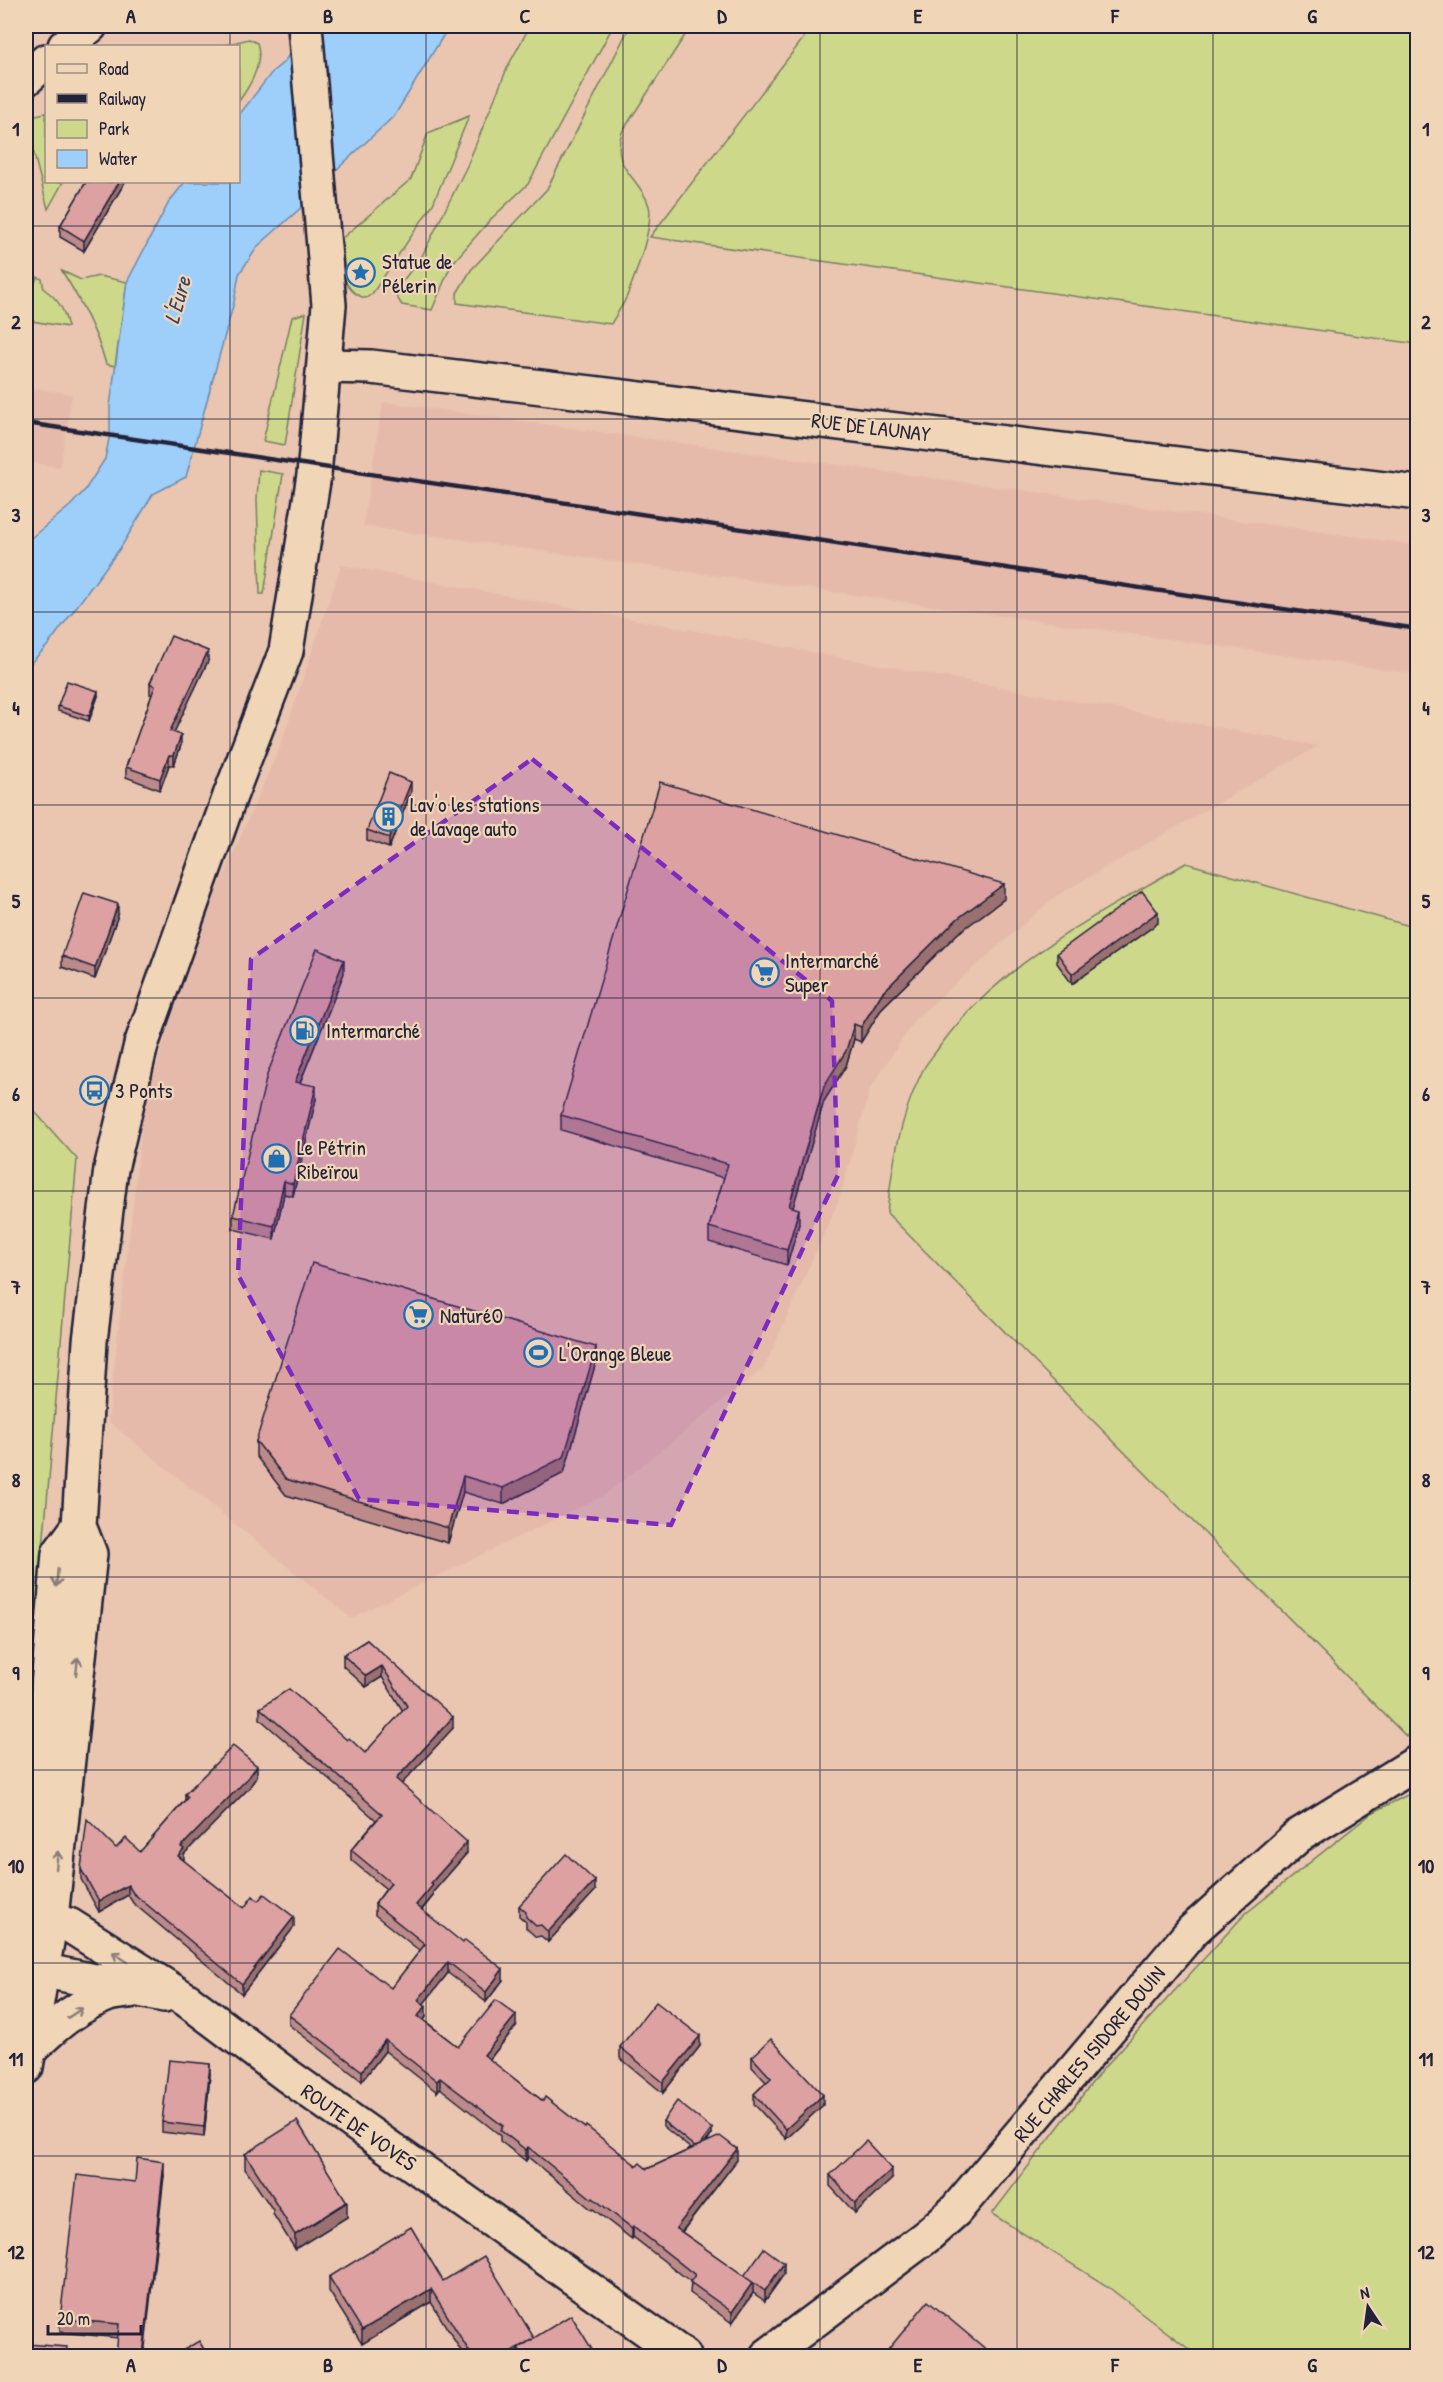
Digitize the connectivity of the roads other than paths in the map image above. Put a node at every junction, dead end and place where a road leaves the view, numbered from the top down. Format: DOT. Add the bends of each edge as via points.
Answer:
graph roads {
  1 [pos="90,26"];
  2 [pos="305,26"];
  3 [pos="65,45"];
  4 [pos="45,62"];
  5 [pos="26,78"];
  6 [pos="325,366"];
  7 [pos="1418,493"];
  8 [pos="1418,1762"];
  9 [pos="34,1918"];
  10 [pos="34,1968"];
  11 [pos="141,1989"];
  12 [pos="187,2000"];
  13 [pos="27,2056"];
  14 [pos="684,2356"];
  15 [pos="767,2356"];
  1 -- 3 [label="street"];
  2 -- 6 [label="street" via="328,304"];
  4 -- 5 [label="street"];
  6 -- 7 [label="street, RUE DE LAUNAY" via="525,385"];
  6 -- 9 [label="street" via="314,475 286,651 141,1045 111,1169 90,1341 79,1526 90,1554"];
  8 -- 15 [label="street, RUE CHARLES ISIDORE DOUIN" via="1298,1836 1193,1930 962,2204 927,2236"];
  9 -- 10 [label="street"];
  12 -- 9 [label="street, ROUTE DE VOVES, one-way" via="69,1925"];
  10 -- 11 [label="street"];
  10 -- 13 [label="street"];
  11 -- 12 [label="street"];
  13 -- 11 [label="street, one-way" via="47,2032 76,2011 107,1994"];
  12 -- 14 [label="street, ROUTE DE VOVES" via="297,2083"];
}
